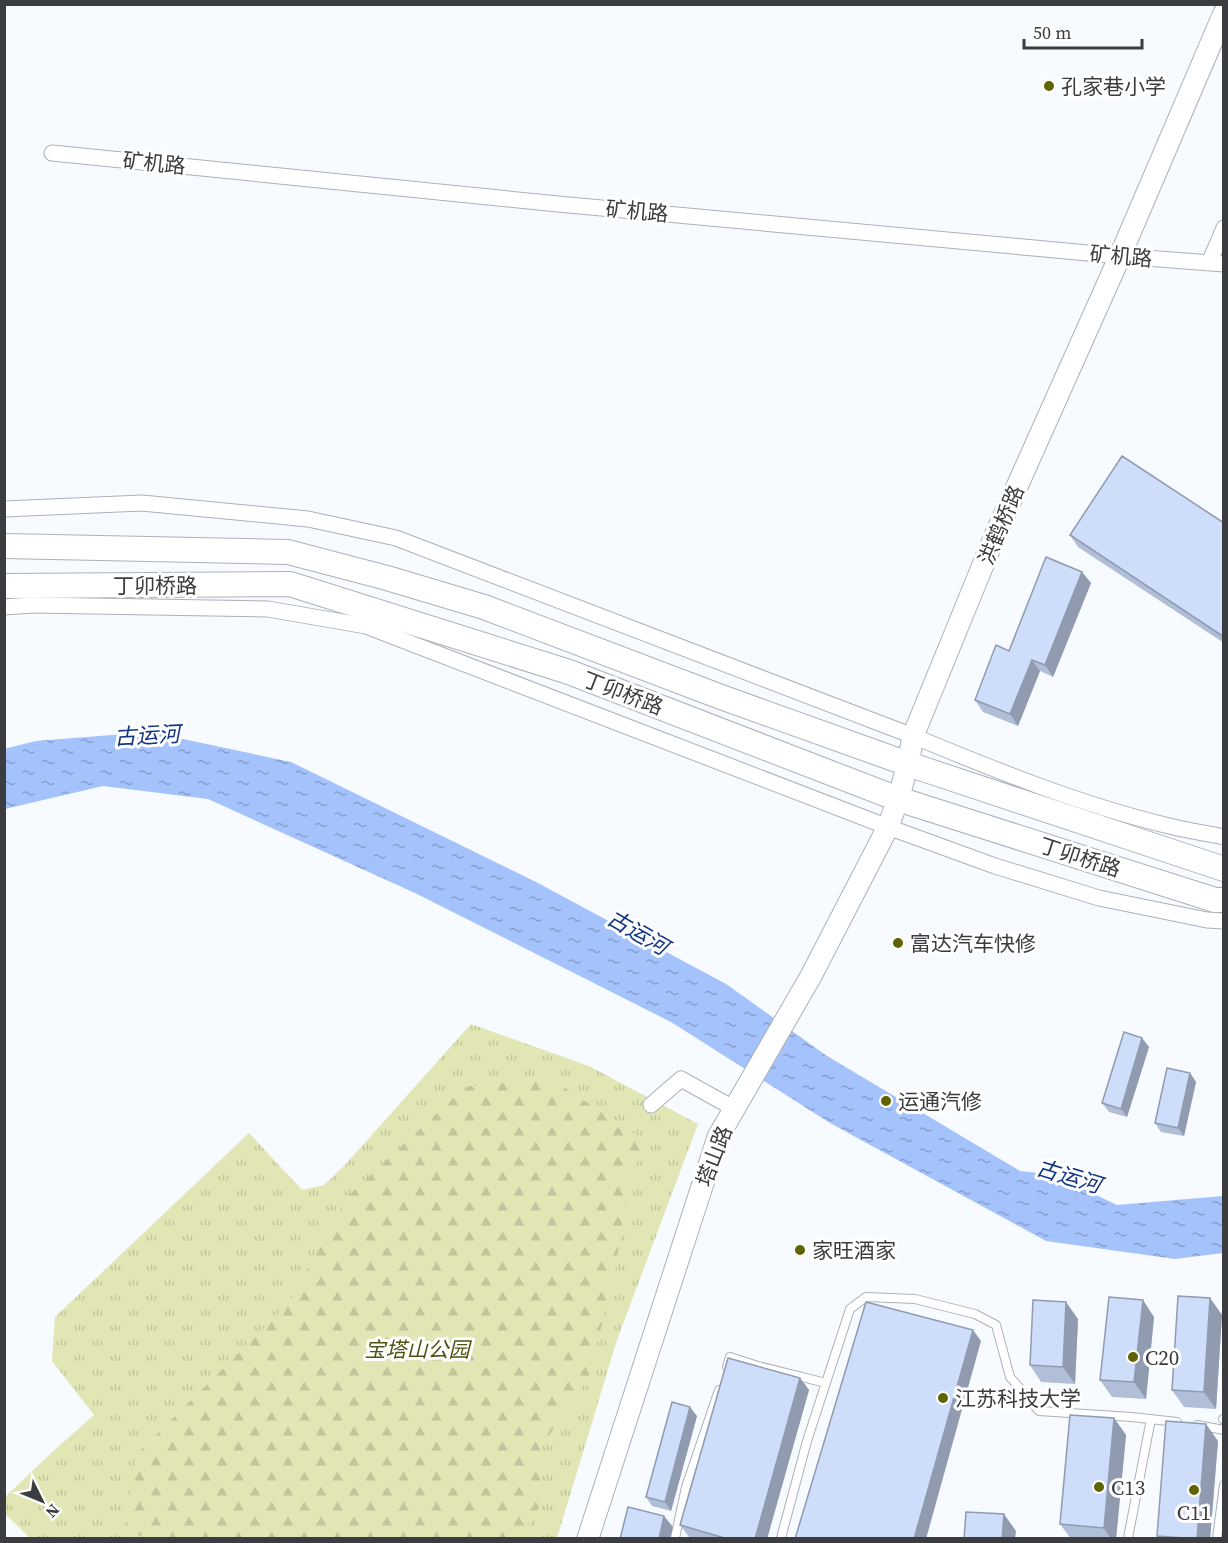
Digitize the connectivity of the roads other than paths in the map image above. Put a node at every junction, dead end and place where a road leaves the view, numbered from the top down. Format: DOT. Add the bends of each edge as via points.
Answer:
graph roads {
  1 [pos="1224,13"];
  2 [pos="51,153"];
  3 [pos="1224,228"];
  4 [pos="1120,256"];
  5 [pos="1216,263"];
  6 [pos="4,509"];
  7 [pos="4,546"];
  8 [pos="4,586"];
  9 [pos="4,607"];
  10 [pos="914,736"];
  11 [pos="908,764"];
  12 [pos="898,799"];
  13 [pos="888,827"];
  14 [pos="1224,837"];
  15 [pos="1224,869"];
  16 [pos="1224,900"];
  17 [pos="1224,921"];
  18 [pos="651,1105"];
  19 [pos="735,1109"];
  20 [pos="826,1383"];
  21 [pos="1151,1419"];
  22 [pos="1224,1430"];
  23 [pos="1224,1485"];
  24 [pos="588,1539"];
  25 [pos="675,1539"];
  26 [pos="781,1539"];
  27 [pos="1128,1539"];
  28 [pos="1217,1539"];
  1 -- 4 [label="street, 洪鹤桥路"];
  2 -- 4 [label="street, 矿机路"];
  3 -- 5 [label="street"];
  4 -- 5 [label="street, 矿机路"];
  4 -- 10 [label="street, 洪鹤桥路" via="994,538"];
  6 -- 10 [label="street" via="142,503 308,519 396,538"];
  7 -- 11 [label="main road, 丁卯桥路" via="288,552 484,607"];
  8 -- 12 [label="main road, 丁卯桥路" via="290,584 569,672"];
  9 -- 13 [label="street" via="268,609 366,626"];
  10 -- 11 [label="street, 洪鹤桥路"];
  10 -- 14 [label="street" via="1107,809"];
  11 -- 12 [label="street, 洪鹤桥路"];
  11 -- 15 [label="main road, 丁卯桥路"];
  12 -- 13 [label="street, 塔山路"];
  12 -- 16 [label="main road, 丁卯桥路"];
  13 -- 17 [label="street" via="1099,898"];
  13 -- 19 [label="street, 塔山路" via="811,976"];
  18 -- 19 [label="street" via="681,1080"];
  19 -- 24 [label="street, 塔山路" via="718,1137"];
  20 -- 21 [label="lane" via="850,1309 866,1297 915,1299 975,1314 996,1325 1010,1377 1039,1411"];
  20 -- 25 [label="lane" via="730,1357 686,1487"];
  20 -- 26 [label="lane"];
  21 -- 22 [label="lane"];
  21 -- 27 [label="lane"];
  23 -- 28 [label="lane"];
}
